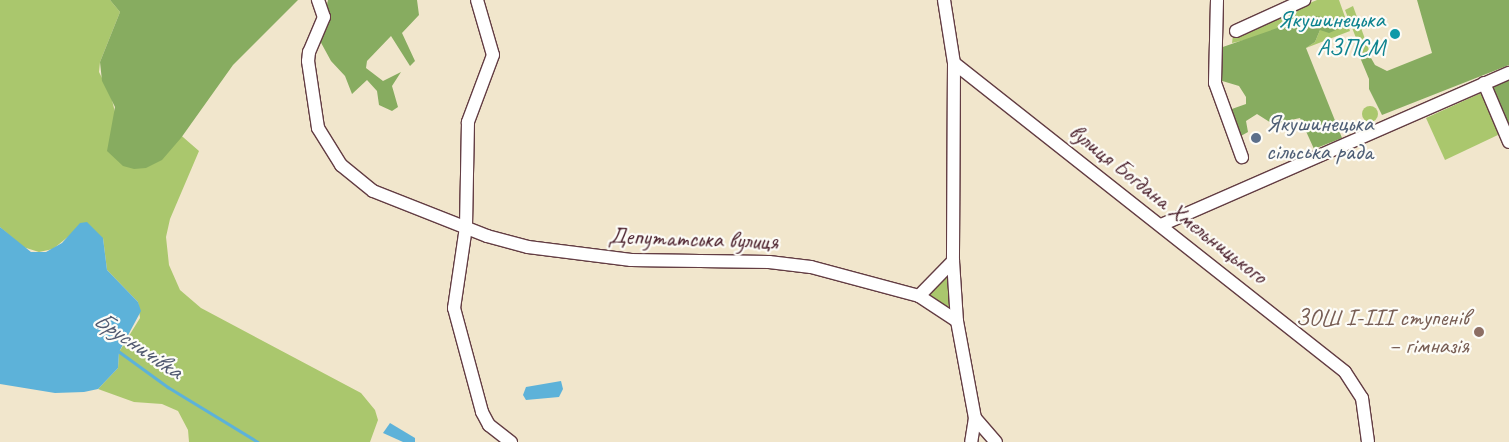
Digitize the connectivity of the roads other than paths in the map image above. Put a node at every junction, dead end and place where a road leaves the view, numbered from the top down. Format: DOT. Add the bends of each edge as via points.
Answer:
graph roads {
  1 [pos="318,0"];
  2 [pos="477,0"];
  3 [pos="944,0"];
  4 [pos="1217,0"];
  5 [pos="1304,0"];
  6 [pos="1236,31"];
  7 [pos="954,63"];
  8 [pos="1509,73"];
  9 [pos="1484,83"];
  10 [pos="1509,142"];
  11 [pos="1242,157"];
  12 [pos="1161,226"];
  13 [pos="466,227"];
  14 [pos="952,261"];
  15 [pos="919,296"];
  16 [pos="958,321"];
  17 [pos="975,418"];
  18 [pos="511,442"];
  19 [pos="971,442"];
  20 [pos="996,442"];
  21 [pos="1368,442"];
  1 -- 13 [label="street, Депутатська вулиця" via="324,17 308,52 308,71 318,128 330,151 352,176 373,191"];
  2 -- 13 [label="street" via="494,55 468,122"];
  3 -- 7 [label="street"];
  4 -- 11 [label="street" via="1215,82"];
  5 -- 6 [label="street"];
  7 -- 12 [label="street, вулиця Богдана Хмельницького"];
  7 -- 14 [label="street"];
  8 -- 9 [label="street"];
  9 -- 10 [label="street"];
  9 -- 12 [label="street"];
  12 -- 21 [label="street, вулиця Богдана Хмельницького" via="1345,372 1362,398"];
  13 -- 15 [label="street, Депутатська вулиця" via="528,247 598,258 655,262 769,262 811,267"];
  13 -- 18 [label="street" via="454,308 476,395 489,425"];
  14 -- 15 [label="street"];
  14 -- 16 [label="street"];
  15 -- 16 [label="street, Депутатська вулиця"];
  16 -- 17 [label="street"];
  17 -- 19 [label="street"];
  17 -- 20 [label="street"];
}
